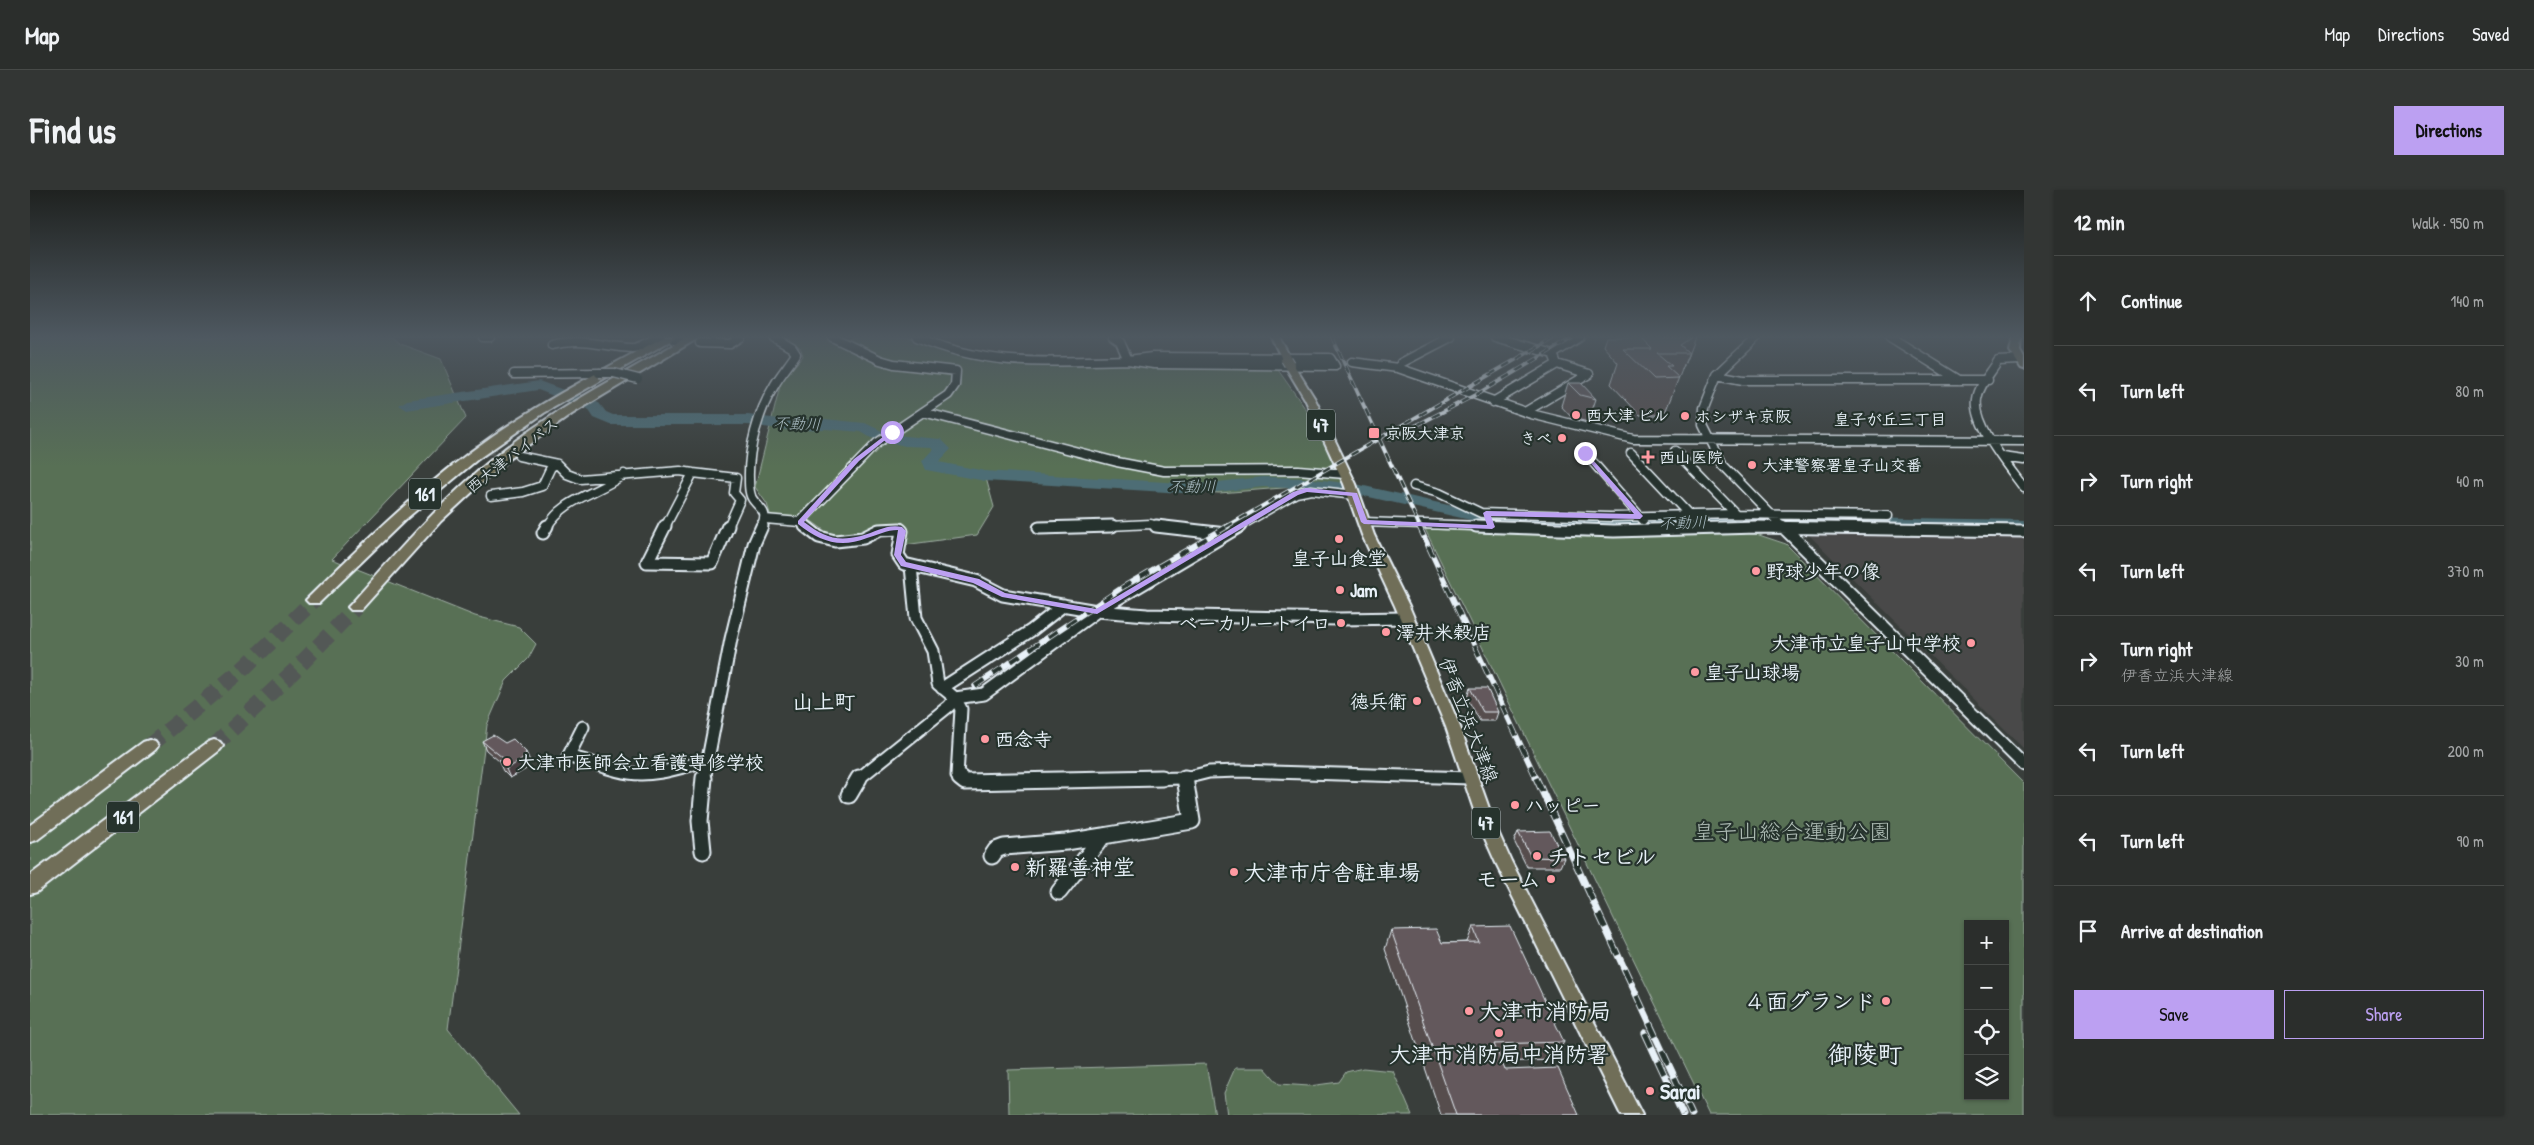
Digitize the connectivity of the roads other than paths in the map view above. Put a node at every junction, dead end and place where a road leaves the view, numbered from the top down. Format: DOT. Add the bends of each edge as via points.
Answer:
graph roads {
  1 [pos="594,380"];
  2 [pos="620,380"];
  3 [pos="778,380"];
  4 [pos="955,380"];
  5 [pos="1299,380"];
  6 [pos="1425,380"];
  7 [pos="1432,380"];
  8 [pos="1530,380"];
  9 [pos="1579,380"];
  10 [pos="1715,380"];
  11 [pos="1988,380"];
  12 [pos="1437,382"];
  13 [pos="1494,402"];
  14 [pos="923,412"];
  15 [pos="1525,412"];
  16 [pos="2024,441"];
  17 [pos="1712,443"];
  18 [pos="1994,444"];
  19 [pos="2024,446"];
  20 [pos="1675,451"];
  21 [pos="1585,453"];
  22 [pos="1630,453"];
  23 [pos="520,456"];
  24 [pos="2003,456"];
  25 [pos="2024,460"];
  26 [pos="558,464"];
  27 [pos="693,472"];
  28 [pos="624,474"];
  29 [pos="1414,486"];
  30 [pos="1351,487"];
  31 [pos="2024,488"];
  32 [pos="491,496"];
  33 [pos="753,501"];
  34 [pos="738,503"];
  35 [pos="1487,514"];
  36 [pos="1736,514"];
  37 [pos="1770,514"];
  38 [pos="1690,515"];
  39 [pos="1865,516"];
  40 [pos="1888,516"];
  41 [pos="1564,517"];
  42 [pos="1640,517"];
  43 [pos="765,520"];
  44 [pos="800,522"];
  45 [pos="1364,522"];
  46 [pos="1781,526"];
  47 [pos="1491,527"];
  48 [pos="1039,528"];
  49 [pos="1702,529"];
  50 [pos="1879,529"];
  51 [pos="1573,530"];
  52 [pos="1653,531"];
  53 [pos="2024,531"];
  54 [pos="543,533"];
  55 [pos="1226,534"];
  56 [pos="911,566"];
  57 [pos="314,600"];
  58 [pos="1064,605"];
  59 [pos="356,607"];
  60 [pos="1097,611"];
  61 [pos="1406,618"];
  62 [pos="942,688"];
  63 [pos="955,698"];
  64 [pos="584,728"];
  65 [pos="149,746"];
  66 [pos="214,746"];
  67 [pos="706,760"];
  68 [pos="2024,765"];
  69 [pos="1184,778"];
  70 [pos="1471,778"];
  71 [pos="849,795"];
  72 [pos="30,835"];
  73 [pos="1104,836"];
  74 [pos="703,851"];
  75 [pos="992,856"];
  76 [pos="30,886"];
  77 [pos="1059,892"];
  78 [pos="1632,1115"];
  1 -- 57 [label="highway, 西大津バイパス / 161" via="500,436 438,484 369,544"];
  2 -- 59 [label="highway, 西大津バイパス / 161" via="525,440 486,471 452,502"];
  3 -- 33 [label="street" via="756,430 749,490"];
  4 -- 14 [label="street" via="954,389"];
  5 -- 30 [label="main road, 伊香立浜大津線 / 47"];
  6 -- 12 [label="street"];
  7 -- 12 [label="street"];
  8 -- 13 [label="street"];
  9 -- 15 [label="street"];
  10 -- 17 [label="street" via="1704,408 1703,425"];
  11 -- 18 [label="street" via="1976,398 1977,411"];
  12 -- 13 [label="street"];
  13 -- 15 [label="street"];
  14 -- 30 [label="street" via="1164,471 1298,470"];
  14 -- 44 [label="street" via="856,460"];
  15 -- 17 [label="street" via="1589,438 1652,446"];
  16 -- 18 [label="street"];
  17 -- 18 [label="street"];
  17 -- 37 [label="street" via="1723,464"];
  18 -- 19 [label="street"];
  18 -- 24 [label="street"];
  20 -- 36 [label="street"];
  21 -- 42 [label="street"];
  22 -- 38 [label="street"];
  23 -- 26 [label="street"];
  24 -- 25 [label="street"];
  24 -- 31 [label="street"];
  26 -- 28 [label="street" via="562,472 580,479"];
  26 -- 32 [label="street" via="551,467 542,486"];
  27 -- 28 [label="street"];
  27 -- 34 [label="street" via="736,478 734,493 740,500"];
  27 -- 34 [label="street" via="647,562 712,563"];
  28 -- 54 [label="street" via="614,483 559,510"];
  29 -- 35 [label="street"];
  30 -- 45 [label="main road, 伊香立浜大津線 / 47"];
  30 -- 55 [label="street" via="1306,490"];
  33 -- 34 [label="street"];
  33 -- 43 [label="street" via="762,507"];
  35 -- 41 [label="street"];
  35 -- 47 [label="street"];
  36 -- 37 [label="street"];
  36 -- 38 [label="street"];
  37 -- 39 [label="street"];
  37 -- 46 [label="street"];
  38 -- 42 [label="street"];
  38 -- 49 [label="street"];
  39 -- 40 [label="street"];
  39 -- 50 [label="street"];
  41 -- 42 [label="street"];
  41 -- 51 [label="street"];
  42 -- 52 [label="street"];
  43 -- 44 [label="street"];
  43 -- 67 [label="street" via="754,544 730,639"];
  44 -- 56 [label="street" via="819,537 835,541 863,538 888,528 900,528 898,555 904,564"];
  45 -- 47 [label="street"];
  45 -- 61 [label="main road, 伊香立浜大津線 / 47"];
  46 -- 49 [label="street"];
  46 -- 50 [label="street"];
  46 -- 68 [label="street"];
  47 -- 51 [label="street"];
  48 -- 55 [label="street" via="1151,524 1160,528"];
  49 -- 52 [label="street"];
  50 -- 53 [label="street"];
  51 -- 52 [label="street"];
  55 -- 60 [label="street"];
  56 -- 58 [label="street" via="976,581 1002,595"];
  56 -- 62 [label="street" via="916,618 933,651 936,680"];
  58 -- 60 [label="street"];
  58 -- 62 [label="street" via="1032,630"];
  60 -- 61 [label="street" via="1147,615"];
  60 -- 63 [label="street" via="984,694"];
  61 -- 70 [label="main road, 伊香立浜大津線 / 47"];
  62 -- 63 [label="street"];
  63 -- 69 [label="street" via="961,709 957,776 965,782"];
  63 -- 71 [label="street" via="857,780"];
  64 -- 67 [label="street" via="568,757 586,759 628,773 653,774"];
  65 -- 72 [label="highway, 161"];
  66 -- 76 [label="highway, 161"];
  67 -- 74 [label="street" via="700,821"];
  69 -- 70 [label="street" via="1209,772 1239,771"];
  69 -- 73 [label="street" via="1192,821"];
  70 -- 78 [label="main road, 伊香立浜大津線 / 47" via="1503,861"];
  73 -- 75 [label="street" via="1004,847"];
  73 -- 77 [label="street"];
}
